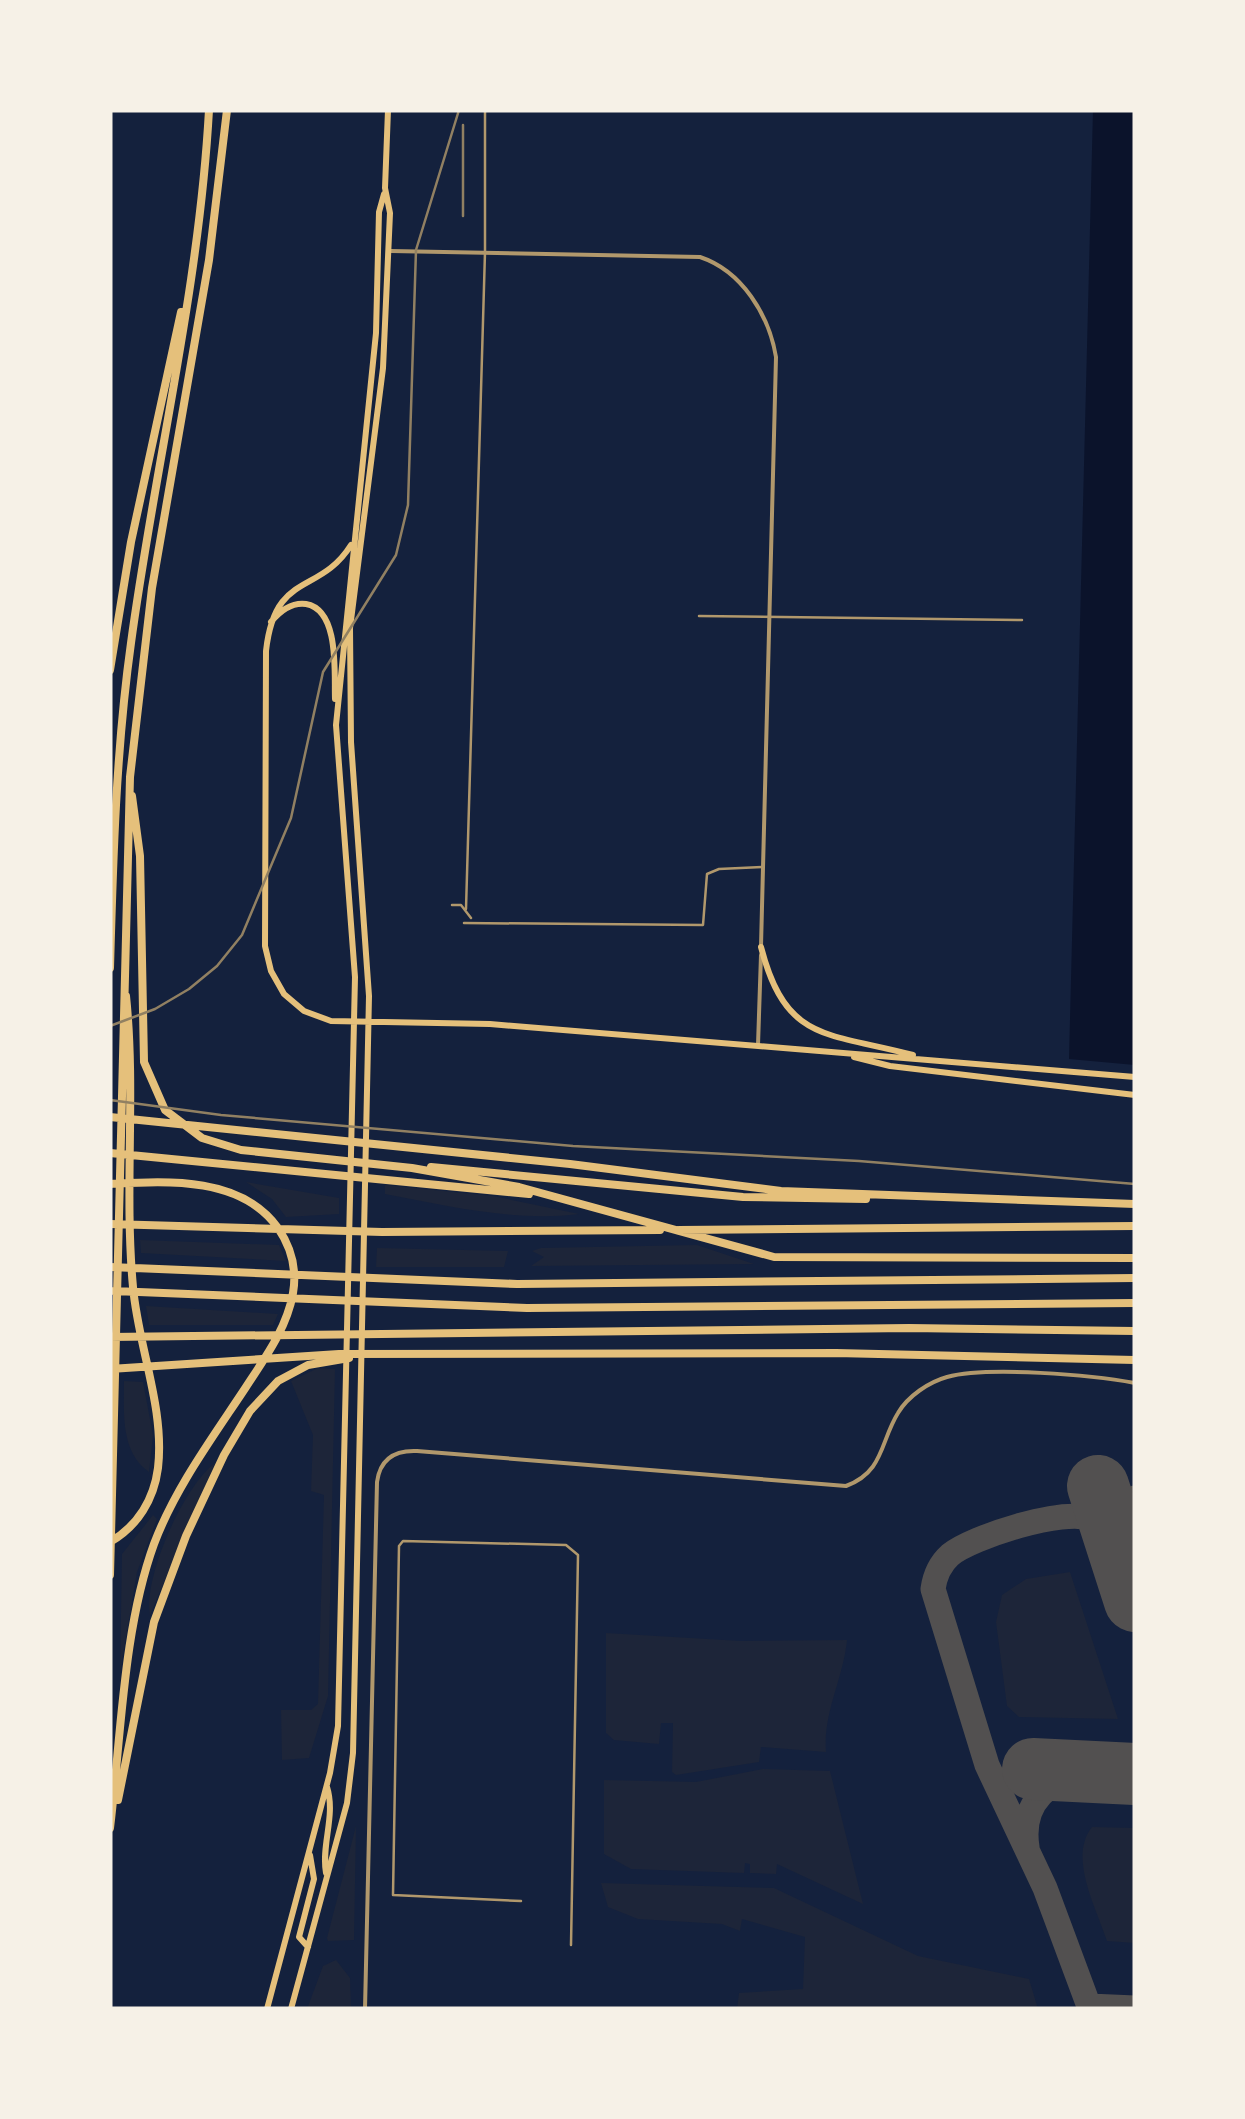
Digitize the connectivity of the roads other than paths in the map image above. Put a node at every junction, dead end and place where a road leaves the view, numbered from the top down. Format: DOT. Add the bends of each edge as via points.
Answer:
graph roads {
  1 [pos="209,110"];
  2 [pos="228,110"];
  3 [pos="388,110"];
  4 [pos="485,110"];
  5 [pos="385,188"];
  6 [pos="389,251"];
  7 [pos="378,252"];
  8 [pos="485,252"];
  9 [pos="190,284"];
  10 [pos="364,494"];
  11 [pos="354,540"];
  12 [pos="699,616"];
  13 [pos="769,617"];
  14 [pos="1022,620"];
  15 [pos="268,628"];
  16 [pos="110,670"];
  17 [pos="336,725"];
  18 [pos="130,777"];
  19 [pos="763,868"];
  20 [pos="452,905"];
  21 [pos="466,910"];
  22 [pos="472,919"];
  23 [pos="464,923"];
  24 [pos="761,946"];
  25 [pos="122,962"];
  26 [pos="110,968"];
  27 [pos="758,1046"];
  28 [pos="838,1053"];
  29 [pos="928,1059"];
  30 [pos="1135,1077"];
  31 [pos="1135,1094"];
  32 [pos="110,1117"];
  33 [pos="110,1154"];
  34 [pos="412,1168"];
  35 [pos="110,1184"];
  36 [pos="549,1197"];
  37 [pos="886,1197"];
  38 [pos="1135,1204"];
  39 [pos="110,1224"];
  40 [pos="1135,1226"];
  41 [pos="1135,1258"];
  42 [pos="110,1267"];
  43 [pos="1135,1278"];
  44 [pos="110,1291"];
  45 [pos="1135,1303"];
  46 [pos="1135,1331"];
  47 [pos="110,1337"];
  48 [pos="359,1356"];
  49 [pos="1135,1362"];
  50 [pos="110,1369"];
  51 [pos="1135,1383"];
  52 [pos="110,1542"];
  53 [pos="110,1574"];
  54 [pos="327,1786"];
  55 [pos="110,1828"];
  56 [pos="110,1839"];
  57 [pos="309,1852"];
  58 [pos="327,1877"];
  59 [pos="521,1901"];
  60 [pos="571,1945"];
  61 [pos="308,1947"];
  62 [pos="266,2009"];
  63 [pos="291,2009"];
  64 [pos="365,2009"];
  1 -- 9 [label="highway"];
  2 -- 18 [label="highway" via="152,588"];
  3 -- 5 [label="main road"];
  4 -- 8 [label="lane"];
  5 -- 6 [label="main road"];
  5 -- 7 [label="main road"];
  6 -- 7 [label="street"];
  6 -- 8 [label="street"];
  6 -- 10 [label="main road" via="383,368"];
  7 -- 10 [label="main road"];
  8 -- 13 [label="street" via="700,257 746,290 774,343"];
  8 -- 21 [label="lane"];
  9 -- 16 [label="highway" via="171,346"];
  9 -- 26 [label="highway" via="131,643"];
  10 -- 11 [label="main road"];
  10 -- 58 [label="main road" via="350,628 369,996 353,1753"];
  11 -- 15 [label="main road" via="339,560 288,593"];
  11 -- 17 [label="main road"];
  12 -- 13 [label="lane"];
  13 -- 14 [label="lane"];
  13 -- 19 [label="street"];
  15 -- 17 [label="main road" via="295,604 324,616"];
  15 -- 27 [label="main road" via="264,937 271,971 290,1000 320,1018"];
  17 -- 54 [label="main road" via="355,995 338,1726"];
  18 -- 25 [label="highway"];
  18 -- 34 [label="highway" via="140,856 142,1042 154,1093 182,1127 210,1142"];
  19 -- 22 [label="lane" via="707,874 703,925"];
  19 -- 24 [label="street"];
  20 -- 21 [label="lane"];
  21 -- 22 [label="lane"];
  22 -- 23 [label="lane"];
  24 -- 27 [label="street"];
  24 -- 29 [label="main road" via="771,985 802,1024"];
  25 -- 52 [label="highway" via="132,1286 158,1461 146,1507"];
  25 -- 53 [label="highway"];
  27 -- 28 [label="main road"];
  28 -- 29 [label="main road"];
  28 -- 31 [label="main road" via="890,1066"];
  29 -- 30 [label="main road"];
  32 -- 37 [label="highway" via="758,1189"];
  33 -- 36 [label="highway"];
  34 -- 36 [label="highway"];
  34 -- 37 [label="highway" via="743,1198"];
  35 -- 55 [label="highway" via="195,1185 242,1197 264,1212 287,1245 294,1272 282,1327 166,1517 142,1585"];
  36 -- 41 [label="highway" via="783,1258"];
  37 -- 38 [label="highway"];
  39 -- 40 [label="highway" via="485,1233"];
  42 -- 43 [label="highway" via="516,1284"];
  44 -- 45 [label="highway" via="526,1308"];
  46 -- 47 [label="highway"];
  48 -- 49 [label="highway" via="855,1353"];
  48 -- 50 [label="highway"];
  48 -- 56 [label="highway" via="308,1365 278,1381 224,1455 152,1632"];
  51 -- 64 [label="street" via="979,1373 938,1380 903,1405 881,1459 846,1486 418,1450 386,1460 378,1482"];
  54 -- 57 [label="main road"];
  54 -- 58 [label="main road"];
  57 -- 61 [label="main road" via="314,1879 299,1937"];
  57 -- 62 [label="main road"];
  58 -- 61 [label="main road"];
  59 -- 60 [label="lane" via="393,1895 404,1541 566,1545 578,1555"];
  61 -- 63 [label="main road"];
}
